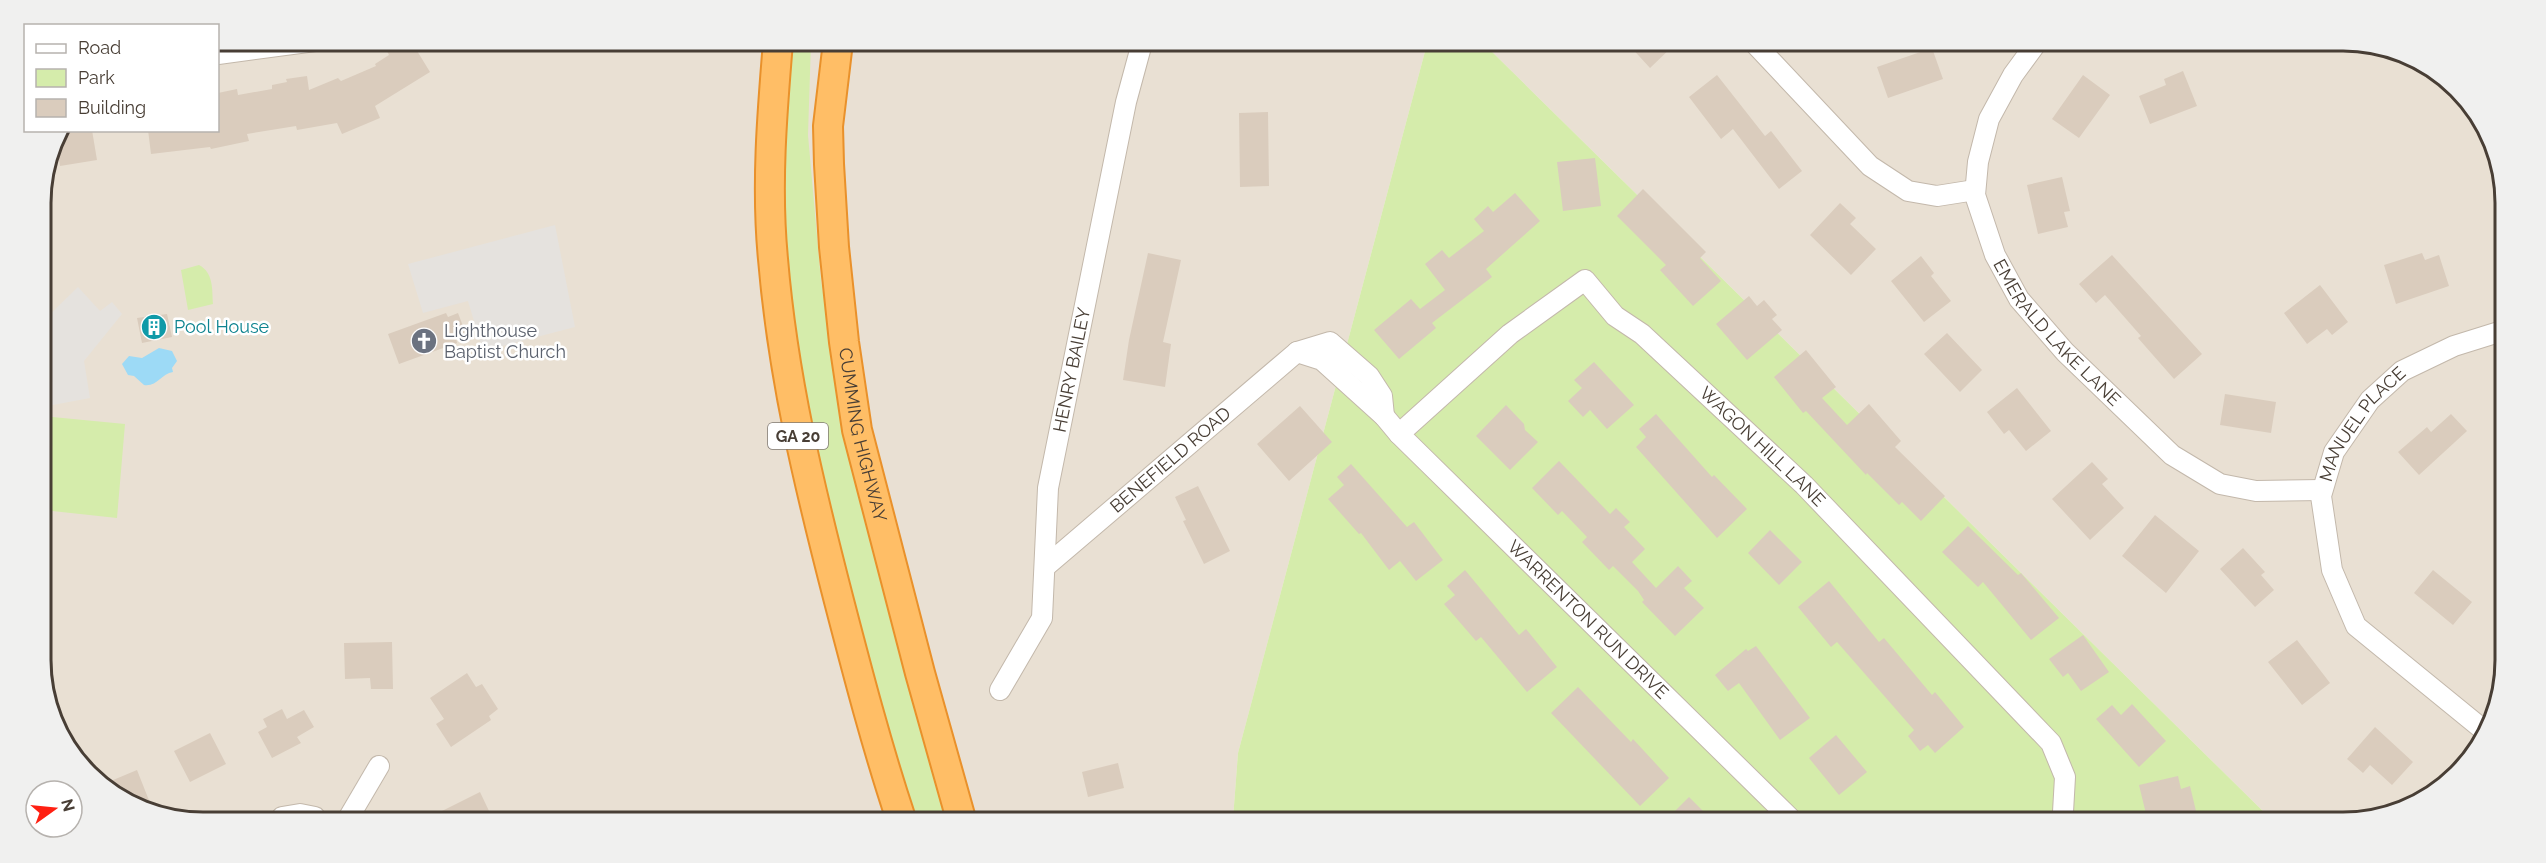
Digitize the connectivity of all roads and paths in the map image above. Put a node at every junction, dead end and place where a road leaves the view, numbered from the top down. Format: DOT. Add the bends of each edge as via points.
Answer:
graph roads {
  1 [pos="240,51"];
  2 [pos="778,51"];
  3 [pos="837,51"];
  4 [pos="1140,51"];
  5 [pos="1762,51"];
  6 [pos="2031,51"];
  7 [pos="219,54"];
  8 [pos="1975,190"];
  9 [pos="2495,334"];
  10 [pos="1297,352"];
  11 [pos="1369,376"];
  12 [pos="1353,388"];
  13 [pos="1384,416"];
  14 [pos="1399,435"];
  15 [pos="2322,490"];
  16 [pos="1045,567"];
  17 [pos="1000,690"];
  18 [pos="2479,726"];
  19 [pos="378,766"];
  20 [pos="352,812"];
  21 [pos="899,812"];
  22 [pos="959,812"];
  23 [pos="1784,812"];
  24 [pos="2063,812"];
  1 -- 7 [label="street"];
  2 -- 21 [label="highway, GA 20" via="770,186 773,257 788,382 812,498"];
  3 -- 22 [label="highway, CUMMING HIGHWAY" via="828,126 829,155 834,247 855,420"];
  4 -- 16 [label="street, HENRY BAILEY" via="1048,488"];
  5 -- 8 [label="street" via="1870,166 1898,185 1936,196"];
  6 -- 8 [label="street, EMERALD LAKE LANE" via="1989,119"];
  8 -- 15 [label="street, EMERALD LAKE LANE" via="1995,255 2019,299 2065,352 2172,455 2220,484 2256,491"];
  9 -- 15 [label="street, MANUEL PLACE" via="2454,346 2402,370 2370,400 2334,452"];
  10 -- 11 [label="street, WARRENTON RUN DRIVE" via="1330,342"];
  10 -- 12 [label="street, WARRENTON RUN DRIVE" via="1322,360"];
  10 -- 16 [label="street, BENEFIELD ROAD"];
  11 -- 12 [label="street"];
  11 -- 13 [label="street, WARRENTON RUN DRIVE" via="1382,396"];
  12 -- 13 [label="street, WARRENTON RUN DRIVE"];
  13 -- 14 [label="street, WARRENTON RUN DRIVE"];
  14 -- 23 [label="street, WARRENTON RUN DRIVE"];
  14 -- 24 [label="street, WAGON HILL LANE" via="1510,334 1585,280 1615,315 1642,334 1804,485 2051,743 2065,777"];
  15 -- 18 [label="street, MANUEL PLACE" via="2332,570 2356,626"];
  16 -- 17 [label="street, HENRY BAILEY" via="1042,618"];
  19 -- 20 [label="street"];
}
